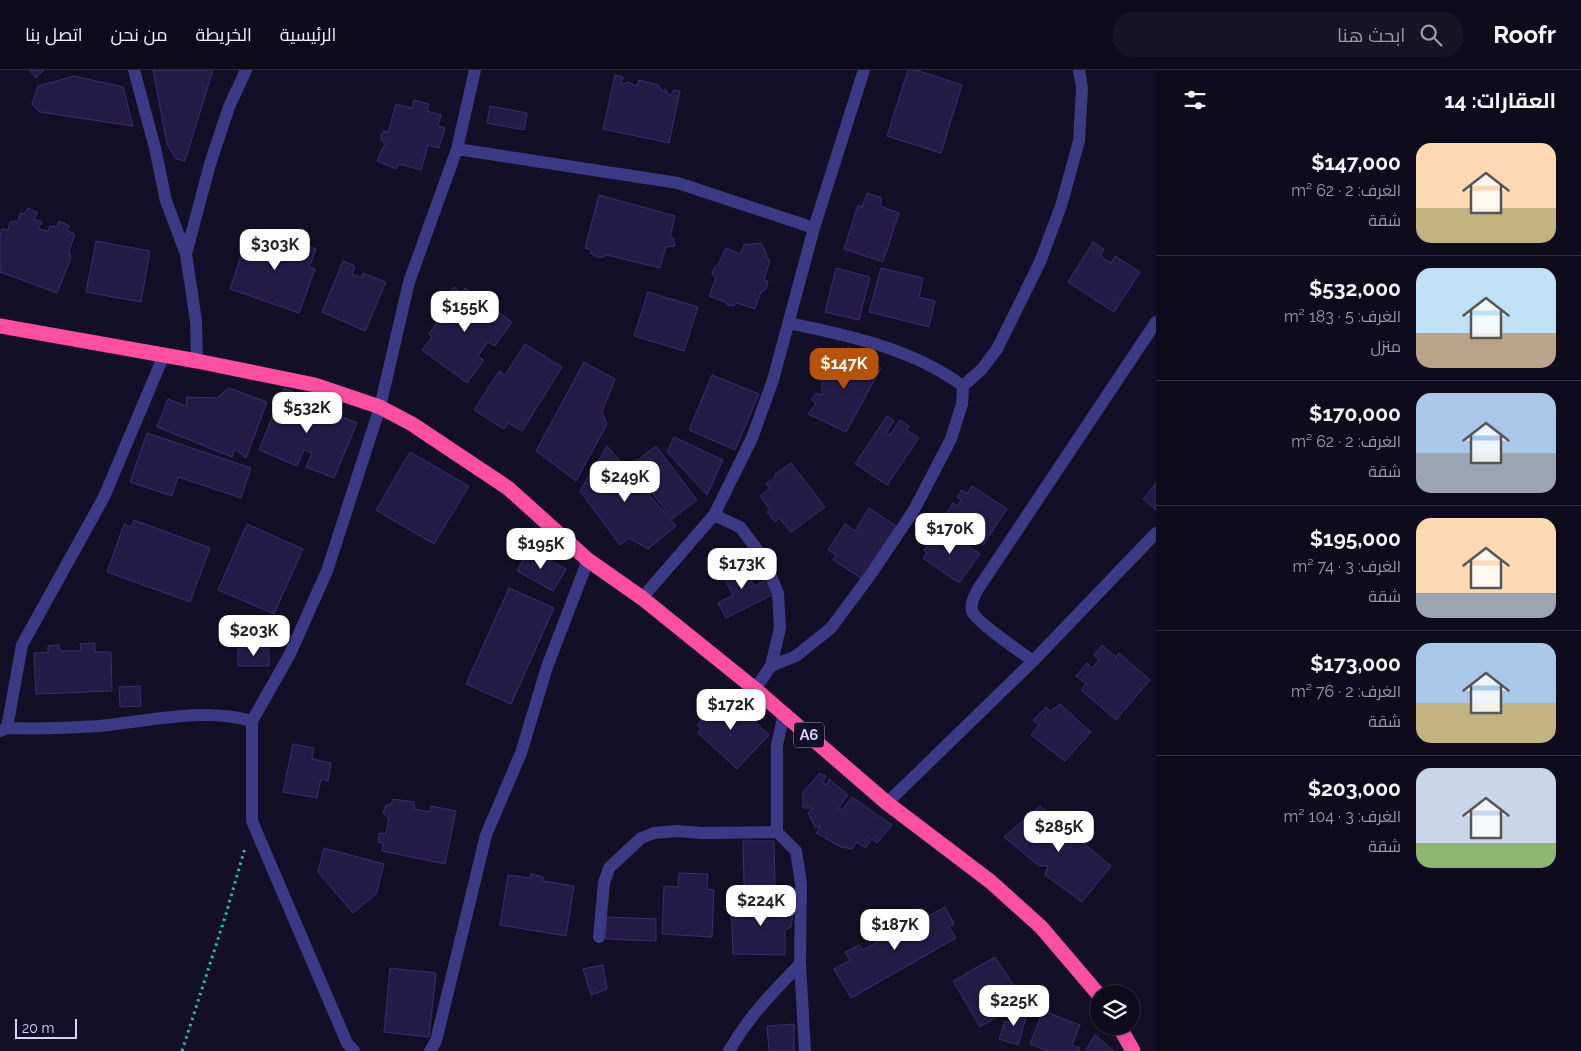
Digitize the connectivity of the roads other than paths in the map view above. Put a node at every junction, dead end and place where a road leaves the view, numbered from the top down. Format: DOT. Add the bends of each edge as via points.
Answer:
graph roads {
  1 [pos="134,70"];
  2 [pos="246,70"];
  3 [pos="475,70"];
  4 [pos="864,70"];
  5 [pos="1079,70"];
  6 [pos="457,149"];
  7 [pos="814,228"];
  8 [pos="186,254"];
  9 [pos="1156,322"];
  10 [pos="789,323"];
  11 [pos="0,326"];
  12 [pos="164,355"];
  13 [pos="197,361"];
  14 [pos="963,386"];
  15 [pos="380,407"];
  16 [pos="714,515"];
  17 [pos="1156,533"];
  18 [pos="588,560"];
  19 [pos="642,598"];
  20 [pos="1033,661"];
  21 [pos="771,666"];
  22 [pos="755,689"];
  23 [pos="784,714"];
  24 [pos="252,721"];
  25 [pos="3,730"];
  26 [pos="888,803"];
  27 [pos="778,832"];
  28 [pos="599,937"];
  29 [pos="800,964"];
  30 [pos="1090,985"];
  31 [pos="1124,1035"];
  32 [pos="354,1051"];
  33 [pos="430,1051"];
  34 [pos="729,1051"];
  35 [pos="805,1051"];
  36 [pos="1133,1051"];
  1 -- 8 [label="street" via="166,201"];
  2 -- 8 [label="street" via="229,107 210,164"];
  3 -- 6 [label="street"];
  4 -- 7 [label="street"];
  5 -- 14 [label="street" via="1082,106 1079,141 1040,262 998,349"];
  6 -- 7 [label="street" via="678,183"];
  6 -- 15 [label="street" via="409,282"];
  7 -- 10 [label="street"];
  8 -- 13 [label="street" via="196,321"];
  9 -- 20 [label="street" via="972,602 972,612 980,621"];
  10 -- 14 [label="street" via="914,356"];
  10 -- 16 [label="street" via="752,438"];
  11 -- 12 [label="highway, A6"];
  12 -- 13 [label="highway, A6"];
  12 -- 25 [label="street" via="104,497 22,645"];
  13 -- 15 [label="highway, A6" via="315,385"];
  14 -- 21 [label="street" via="962,404 951,439 914,510 871,574 831,628 796,656"];
  15 -- 18 [label="highway, A6" via="466,458 508,488"];
  15 -- 24 [label="street" via="327,571 290,654"];
  16 -- 19 [label="street"];
  16 -- 21 [label="street" via="740,527 763,557 778,594 780,628"];
  17 -- 20 [label="street"];
  18 -- 19 [label="highway, A6"];
  18 -- 33 [label="street" via="547,667 521,753 486,835 436,1040"];
  19 -- 22 [label="highway, A6"];
  20 -- 26 [label="street"];
  21 -- 22 [label="street"];
  22 -- 23 [label="highway, A6"];
  23 -- 26 [label="highway, A6"];
  23 -- 27 [label="street" via="777,745"];
  24 -- 25 [label="street" via="236,716 176,716 99,726"];
  24 -- 32 [label="street" via="252,821 346,1044"];
  26 -- 30 [label="highway, A6" via="1041,927"];
  27 -- 28 [label="street" via="677,831 641,838 609,868 604,883"];
  27 -- 29 [label="street" via="796,851 801,884"];
  29 -- 34 [label="street" via="753,1013"];
  29 -- 35 [label="street"];
  31 -- 36 [label="highway"];
}
